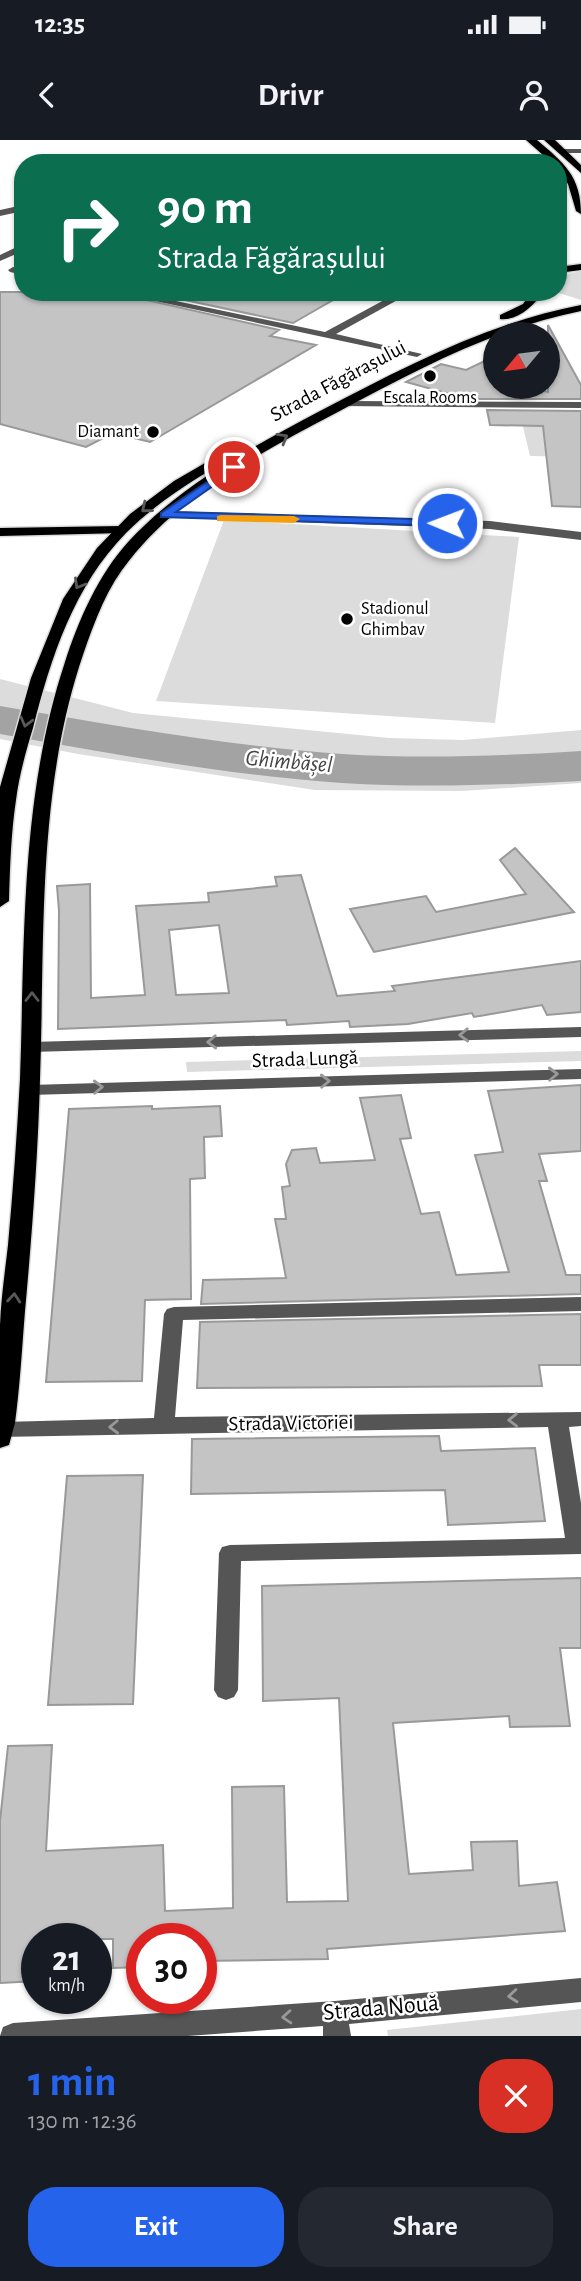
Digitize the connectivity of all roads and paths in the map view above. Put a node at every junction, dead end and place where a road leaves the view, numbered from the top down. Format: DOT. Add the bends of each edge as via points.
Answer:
graph roads {
  1 [pos="531,140"];
  2 [pos="549,140"];
  3 [pos="563,151"];
  4 [pos="581,151"];
  5 [pos="547,154"];
  6 [pos="566,154"];
  7 [pos="567,155"];
  8 [pos="580,168"];
  9 [pos="567,177"];
  10 [pos="581,211"];
  11 [pos="162,301"];
  12 [pos="390,301"];
  13 [pos="536,301"];
  14 [pos="563,301"];
  15 [pos="581,307"];
  16 [pos="327,335"];
  17 [pos="416,354"];
  18 [pos="344,404"];
  19 [pos="581,405"];
  20 [pos="165,515"];
  21 [pos="121,530"];
  22 [pos="0,532"];
  23 [pos="581,536"];
  24 [pos="0,901"];
  25 [pos="581,1032"];
  26 [pos="31,1047"];
  27 [pos="581,1074"];
  28 [pos="30,1090"];
  29 [pos="581,1304"];
  30 [pos="557,1419"];
  31 [pos="581,1419"];
  32 [pos="164,1425"];
  33 [pos="1,1435"];
  34 [pos="579,1546"];
  35 [pos="226,1690"];
  36 [pos="581,1990"];
  37 [pos="336,2025"];
  38 [pos="13,2036"];
  1 -- 5 [label="highway"];
  2 -- 3 [label="highway"];
  3 -- 4 [label="street"];
  3 -- 6 [label="highway"];
  7 -- 8 [label="highway"];
  9 -- 10 [label="highway"];
  11 -- 16 [label="street"];
  12 -- 16 [label="street"];
  13 -- 17 [label="highway, Strada Făgărașului"];
  14 -- 15 [label="highway, Strada Făgărașului"];
  15 -- 18 [label="highway, Strada Făgărașului" via="489,335"];
  16 -- 17 [label="street"];
  17 -- 21 [label="highway, Strada Făgărașului, one-way" via="224,456 158,499"];
  18 -- 19 [label="street"];
  20 -- 18 [label="highway, Strada Făgărașului, one-way" via="234,467"];
  20 -- 23 [label="street" via="490,525"];
  26 -- 20 [label="highway, Strada Făgărașului, one-way" via="35,861 44,767 65,680 113,573"];
  21 -- 22 [label="main road"];
  21 -- 24 [label="highway, Strada Făgărașului, one-way" via="87,571 69,603 39,678 6,804"];
  25 -- 26 [label="street, Strada Lungă, one-way"];
  26 -- 28 [label="highway, Strada Făgărașului"];
  28 -- 27 [label="street, Strada Lungă, one-way"];
  33 -- 28 [label="highway, Strada Făgărașului, one-way"];
  29 -- 32 [label="street" via="174,1314"];
  30 -- 31 [label="street, Strada Victoriei"];
  30 -- 32 [label="street, Strada Victoriei, one-way"];
  30 -- 34 [label="street"];
  32 -- 33 [label="street, Strada Victoriei, one-way"];
  34 -- 35 [label="street" via="230,1553"];
  36 -- 37 [label="street, Strada Nouă, one-way"];
  37 -- 38 [label="street, Strada Nouă, one-way"];
}
